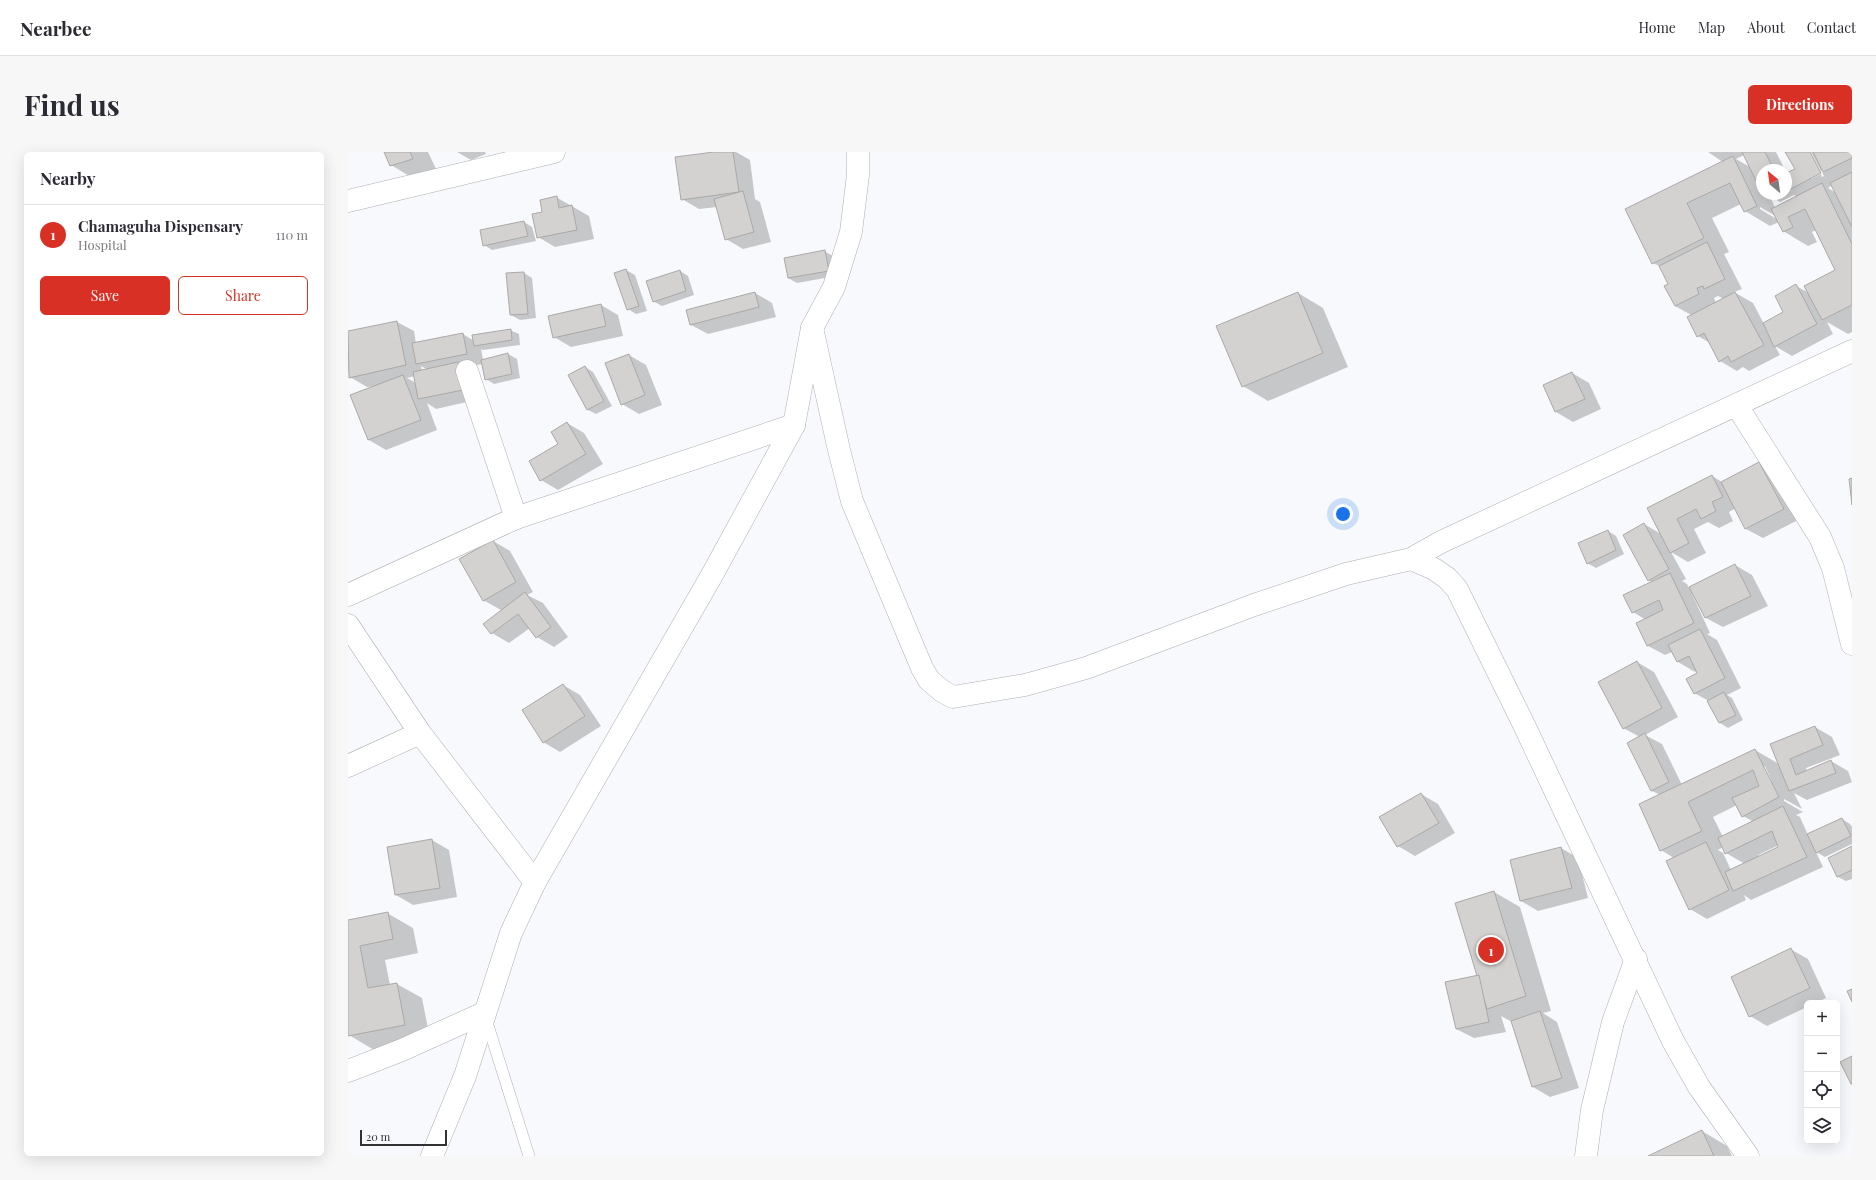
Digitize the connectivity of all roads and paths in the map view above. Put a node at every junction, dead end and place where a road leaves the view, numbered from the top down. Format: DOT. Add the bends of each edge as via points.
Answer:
graph roads {
  1 [pos="554,152"];
  2 [pos="858,152"];
  3 [pos="348,201"];
  4 [pos="812,328"];
  5 [pos="1852,351"];
  6 [pos="466,371"];
  7 [pos="1737,406"];
  8 [pos="794,425"];
  9 [pos="516,518"];
  10 [pos="1411,559"];
  11 [pos="348,595"];
  12 [pos="348,625"];
  13 [pos="1852,644"];
  14 [pos="420,733"];
  15 [pos="348,766"];
  16 [pos="535,882"];
  17 [pos="1636,960"];
  18 [pos="484,1013"];
  19 [pos="348,1071"];
  20 [pos="432,1156"];
  21 [pos="529,1156"];
  22 [pos="1586,1156"];
  23 [pos="1748,1156"];
  1 -- 3 [label="street"];
  2 -- 4 [label="street" via="858,175 851,232 834,287"];
  4 -- 8 [label="street"];
  4 -- 10 [label="street" via="852,501 922,668 930,680 953,697 1025,685 1072,672 1346,574"];
  5 -- 7 [label="street"];
  6 -- 9 [label="street"];
  7 -- 10 [label="street" via="1441,542"];
  7 -- 13 [label="street" via="1820,538 1833,568"];
  8 -- 9 [label="street"];
  8 -- 16 [label="street" via="712,575"];
  9 -- 11 [label="street"];
  10 -- 17 [label="street" via="1434,569 1447,578 1456,589"];
  12 -- 14 [label="street"];
  14 -- 15 [label="street"];
  14 -- 16 [label="street"];
  16 -- 18 [label="street" via="511,933"];
  17 -- 22 [label="street" via="1613,1022 1592,1110"];
  17 -- 23 [label="street" via="1673,1041 1699,1087"];
  18 -- 19 [label="street"];
  18 -- 20 [label="street" via="465,1076"];
  18 -- 21 [label="lane"];
}
